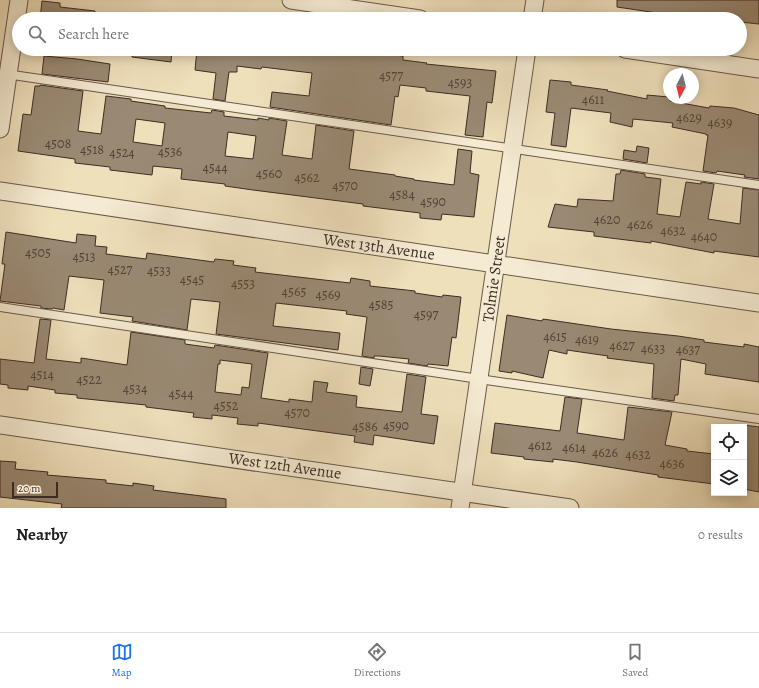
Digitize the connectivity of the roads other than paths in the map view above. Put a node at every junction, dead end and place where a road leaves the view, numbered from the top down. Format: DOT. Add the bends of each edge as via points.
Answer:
graph roads {
  1 [pos="19,0"];
  2 [pos="291,0"];
  3 [pos="535,0"];
  4 [pos="17,12"];
  5 [pos="372,12"];
  6 [pos="533,12"];
  7 [pos="12,35"];
  8 [pos="526,56"];
  9 [pos="672,56"];
  10 [pos="759,69"];
  11 [pos="4,74"];
  12 [pos="0,130"];
  13 [pos="513,148"];
  14 [pos="759,185"];
  15 [pos="0,191"];
  16 [pos="496,264"];
  17 [pos="759,302"];
  18 [pos="0,307"];
  19 [pos="479,379"];
  20 [pos="759,419"];
  21 [pos="0,425"];
  22 [pos="461,500"];
  23 [pos="570,508"];
  1 -- 4 [label="street"];
  2 -- 5 [label="street"];
  3 -- 6 [label="street"];
  7 -- 11 [label="street"];
  8 -- 13 [label="street, Tolmie Street"];
  9 -- 10 [label="street"];
  11 -- 12 [label="street"];
  11 -- 13 [label="lane"];
  13 -- 14 [label="lane"];
  13 -- 16 [label="street, Tolmie Street"];
  15 -- 16 [label="street, West 13th Avenue"];
  16 -- 17 [label="street, West 13th Avenue"];
  16 -- 19 [label="street, Tolmie Street"];
  18 -- 19 [label="lane"];
  19 -- 20 [label="lane"];
  19 -- 22 [label="street, Tolmie Street"];
  21 -- 22 [label="street, West 12th Avenue"];
  22 -- 23 [label="street, West 12th Avenue"];
}
